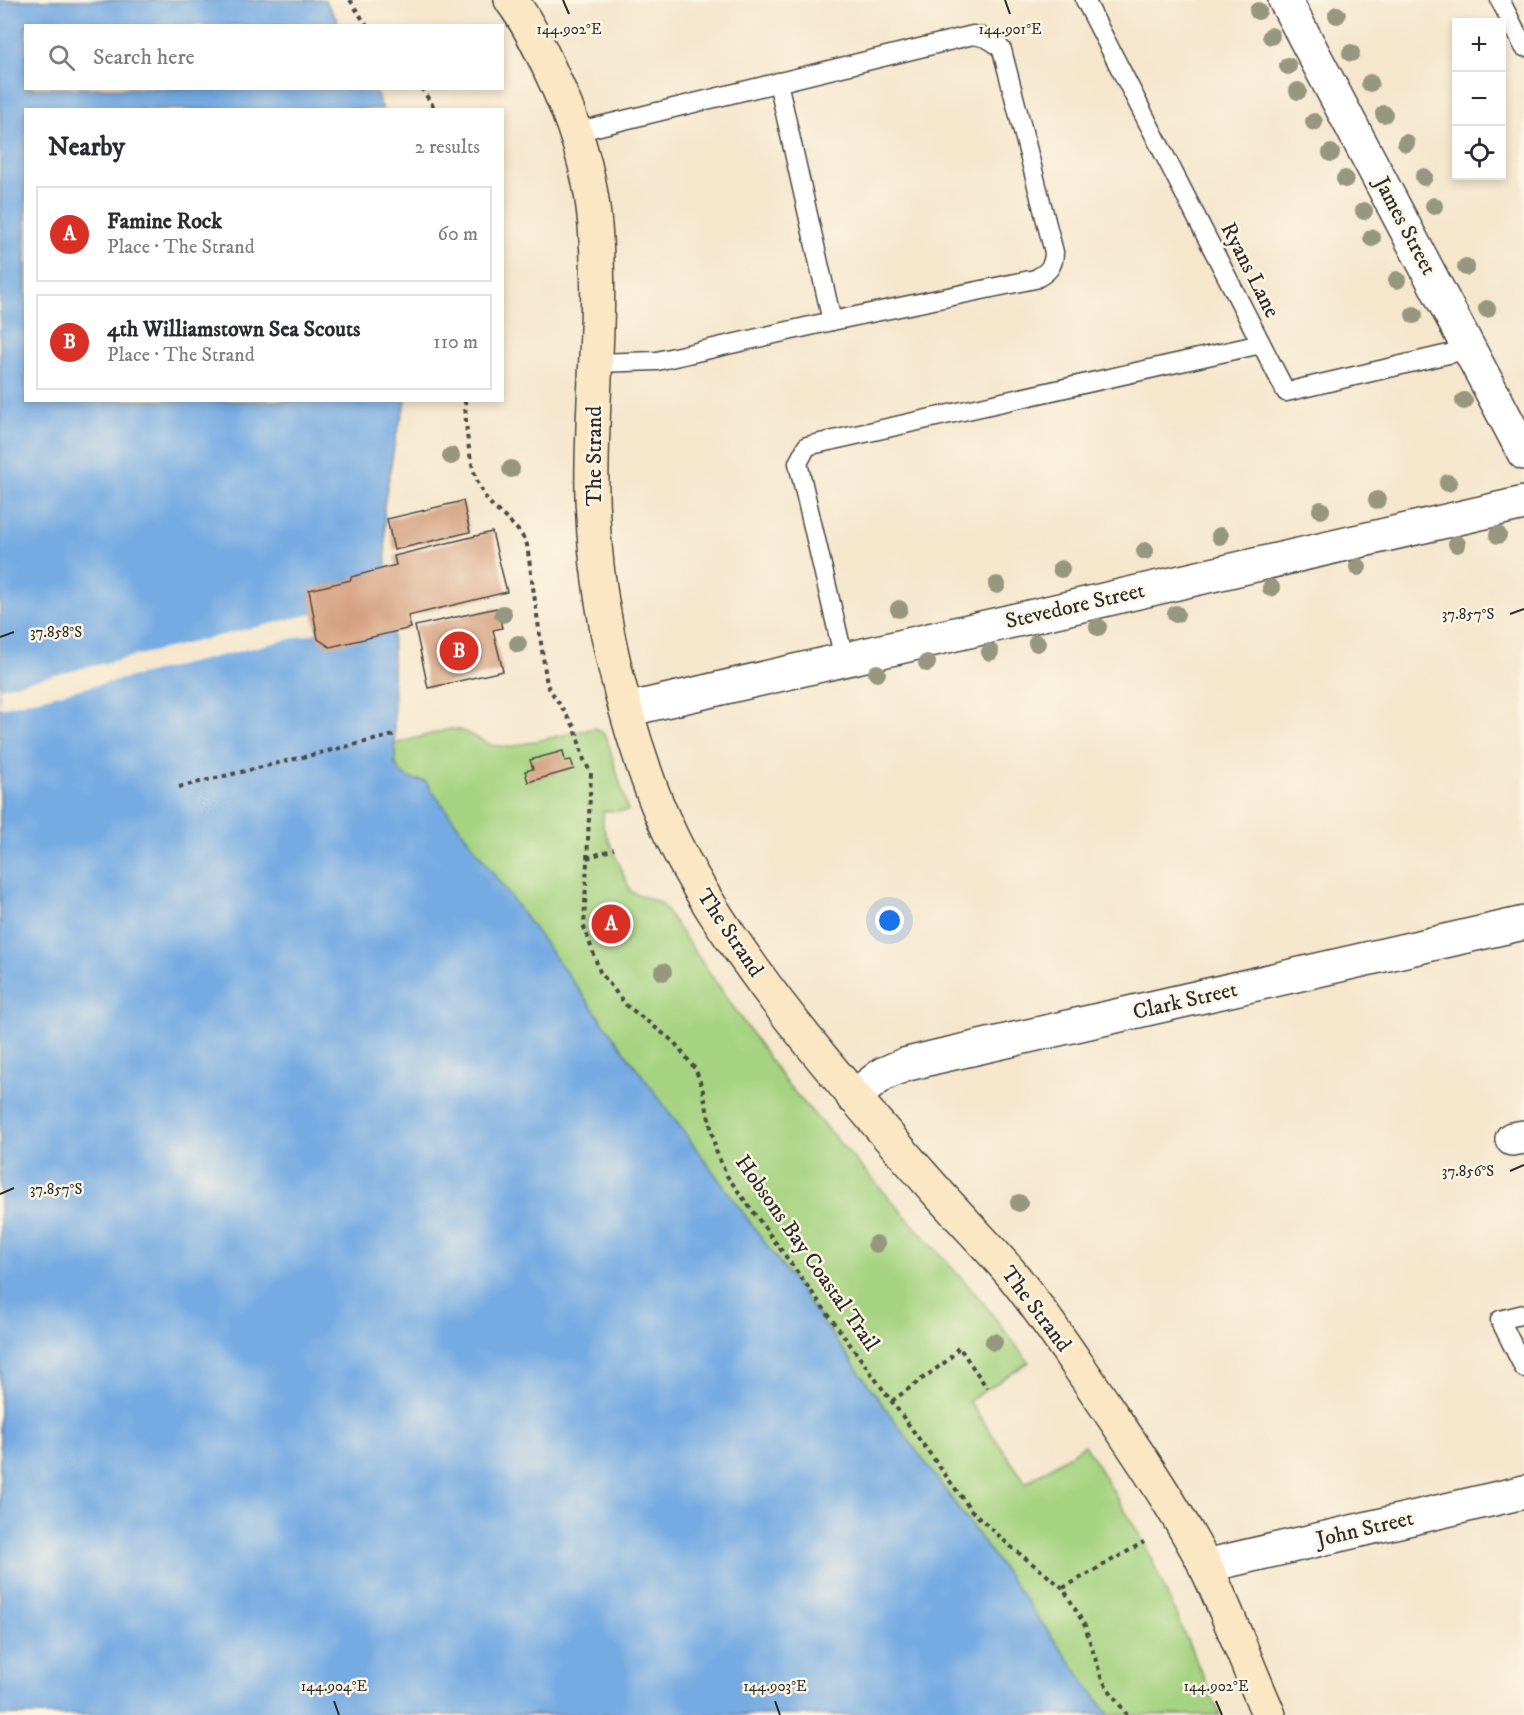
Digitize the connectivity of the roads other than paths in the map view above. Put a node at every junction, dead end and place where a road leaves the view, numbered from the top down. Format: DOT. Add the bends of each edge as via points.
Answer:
graph roads {
  1 [pos="1085,0"];
  2 [pos="1285,0"];
  3 [pos="1500,0"];
  4 [pos="519,6"];
  5 [pos="1524,47"];
  6 [pos="778,82"];
  7 [pos="575,132"];
  8 [pos="832,321"];
  9 [pos="1261,344"];
  10 [pos="1470,349"];
  11 [pos="595,363"];
  12 [pos="1524,453"];
  13 [pos="1524,503"];
  14 [pos="844,659"];
  15 [pos="626,710"];
  16 [pos="1524,923"];
  17 [pos="853,1097"];
  18 [pos="1524,1314"];
  19 [pos="1524,1368"];
  20 [pos="1524,1492"];
  21 [pos="1205,1566"];
  22 [pos="1269,1715"];
  1 -- 9 [label="lane, Ryans Lane"];
  2 -- 10 [label="street, James Street"];
  3 -- 5 [label="lane"];
  4 -- 7 [label="street, The Strand" via="566,103"];
  6 -- 7 [label="lane"];
  6 -- 8 [label="lane"];
  6 -- 8 [label="lane" via="973,35 992,40 1002,50 1053,245 1051,267 1035,279"];
  7 -- 11 [label="street, The Strand" via="594,214"];
  8 -- 11 [label="lane" via="657,362"];
  9 -- 10 [label="lane, Ryans Lane" via="1286,392"];
  9 -- 14 [label="lane" via="807,446 798,463"];
  10 -- 12 [label="street, James Street"];
  11 -- 15 [label="street, The Strand" via="592,498 596,547 603,602"];
  13 -- 14 [label="street, Stevedore Street"];
  14 -- 15 [label="street, Stevedore Street"];
  15 -- 17 [label="street, The Strand" via="663,819 701,892 754,971"];
  16 -- 17 [label="street, Clark Street" via="904,1065 884,1074"];
  17 -- 21 [label="street, The Strand" via="1008,1269 1045,1316 1158,1485"];
  18 -- 19 [label="lane" via="1500,1320"];
  20 -- 21 [label="street, John Street"];
  21 -- 22 [label="street, The Strand"];
}
